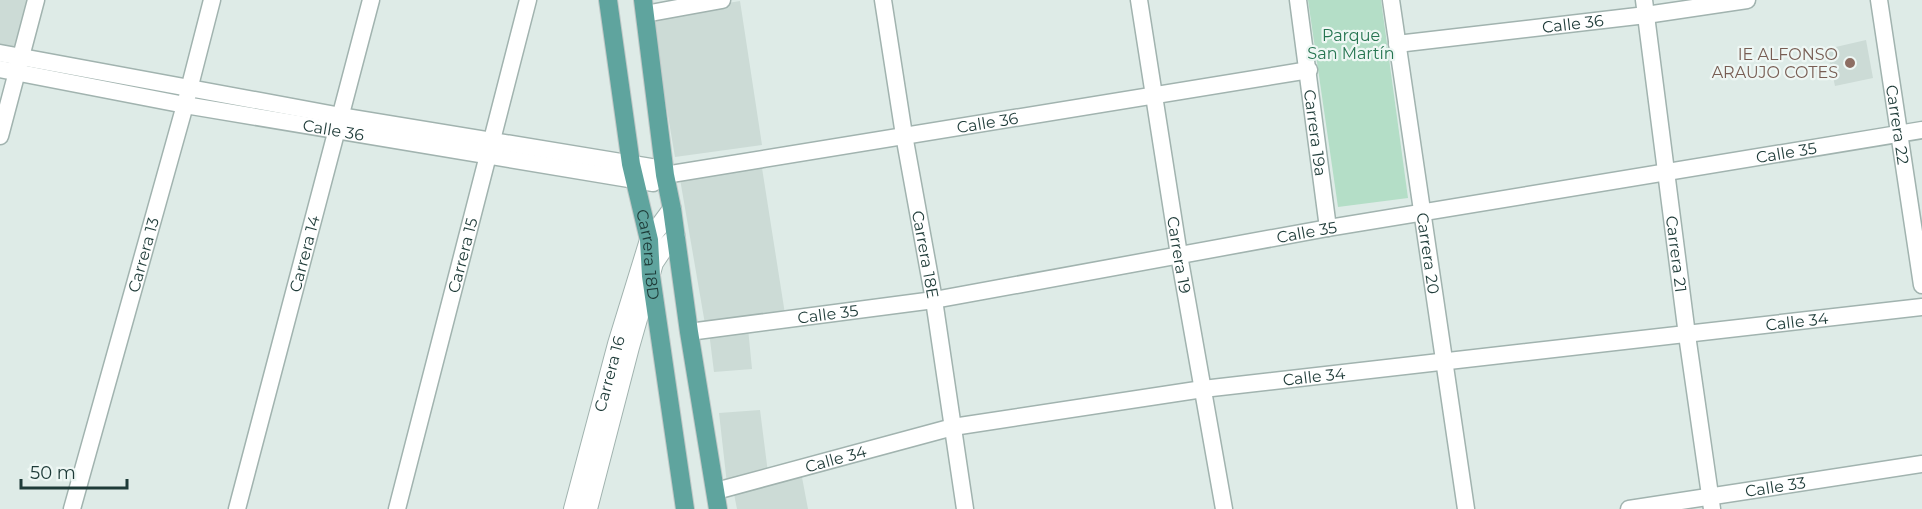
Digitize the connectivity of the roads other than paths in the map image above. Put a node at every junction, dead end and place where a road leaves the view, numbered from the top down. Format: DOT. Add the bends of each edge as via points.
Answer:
graph roads {
  1 [pos="36,0"];
  2 [pos="212,0"];
  3 [pos="371,0"];
  4 [pos="528,0"];
  5 [pos="608,0"];
  6 [pos="722,0"];
  7 [pos="883,0"];
  8 [pos="1139,0"];
  9 [pos="1299,0"];
  10 [pos="1390,0"];
  11 [pos="1748,0"];
  12 [pos="1879,0"];
  13 [pos="644,7"];
  14 [pos="1645,8"];
  15 [pos="1397,44"];
  16 [pos="0,53"];
  17 [pos="19,65"];
  18 [pos="0,69"];
  19 [pos="1309,70"];
  20 [pos="189,88"];
  21 [pos="1154,95"];
  22 [pos="185,105"];
  23 [pos="339,124"];
  24 [pos="1922,130"];
  25 [pos="1899,133"];
  26 [pos="904,135"];
  27 [pos="0,136"];
  28 [pos="490,148"];
  29 [pos="633,172"];
  30 [pos="1666,173"];
  31 [pos="664,175"];
  32 [pos="672,209"];
  33 [pos="1422,214"];
  34 [pos="1328,228"];
  35 [pos="676,237"];
  36 [pos="649,240"];
  37 [pos="1179,255"];
  38 [pos="651,276"];
  39 [pos="1922,285"];
  40 [pos="934,300"];
  41 [pos="1922,307"];
  42 [pos="689,332"];
  43 [pos="1687,335"];
  44 [pos="1444,362"];
  45 [pos="1203,389"];
  46 [pos="952,427"];
  47 [pos="1922,464"];
  48 [pos="717,500"];
  49 [pos="1711,503"];
  50 [pos="72,509"];
  51 [pos="237,509"];
  52 [pos="397,509"];
  53 [pos="573,509"];
  54 [pos="588,509"];
  55 [pos="685,509"];
  56 [pos="965,509"];
  57 [pos="1224,509"];
  58 [pos="1466,509"];
  59 [pos="1629,509"];
  1 -- 17 [label="street"];
  2 -- 20 [label="street, Carrera 13"];
  3 -- 23 [label="street, Carrera 14"];
  4 -- 28 [label="street, Carrera 15"];
  5 -- 29 [label="main road, Carrera 18D"];
  6 -- 13 [label="street"];
  7 -- 26 [label="street, Carrera 18E"];
  8 -- 21 [label="street, Carrera 19"];
  9 -- 19 [label="street, Carrera 19a"];
  10 -- 15 [label="street, Carrera 20"];
  11 -- 14 [label="street, Calle 36"];
  12 -- 25 [label="street, Carrera 22"];
  13 -- 31 [label="main road, Carrera 18D"];
  14 -- 15 [label="street, Calle 36"];
  14 -- 30 [label="street, Carrera 21"];
  15 -- 33 [label="street, Carrera 20"];
  16 -- 17 [label="street, Calle 36"];
  17 -- 18 [label="street, Calle 36"];
  17 -- 20 [label="street, Calle 36"];
  17 -- 22 [label="street, Calle 36"];
  17 -- 27 [label="street"];
  19 -- 21 [label="street, Calle 36"];
  19 -- 34 [label="street, Carrera 19a"];
  20 -- 22 [label="street, Carrera 13"];
  20 -- 23 [label="street, Calle 36"];
  21 -- 26 [label="street, Calle 36"];
  21 -- 37 [label="street, Carrera 19"];
  22 -- 23 [label="street, Calle 36"];
  22 -- 50 [label="street, Carrera 13"];
  23 -- 28 [label="street, Calle 36"];
  23 -- 51 [label="street, Carrera 14"];
  24 -- 25 [label="street, Calle 35"];
  25 -- 30 [label="street, Calle 35"];
  25 -- 39 [label="street, Carrera 22"];
  26 -- 31 [label="street, Calle 36"];
  26 -- 40 [label="street, Carrera 18E"];
  28 -- 29 [label="street, Calle 36"];
  28 -- 52 [label="street, Carrera 15"];
  29 -- 31 [label="street, Calle 36" via="651,167"];
  29 -- 36 [label="main road, Carrera 18D"];
  30 -- 33 [label="street, Calle 35"];
  30 -- 43 [label="street, Carrera 21"];
  31 -- 32 [label="main road, Carrera 18D"];
  32 -- 35 [label="main road, Carrera 18D"];
  32 -- 36 [label="street, Carrera 16"];
  33 -- 34 [label="street, Calle 35"];
  33 -- 44 [label="street, Carrera 20"];
  34 -- 37 [label="street, Calle 35"];
  35 -- 38 [label="street, Carrera 16" via="654,263"];
  35 -- 42 [label="main road, Carrera 18D"];
  36 -- 38 [label="main road, Carrera 18D"];
  36 -- 53 [label="street, Carrera 16"];
  37 -- 40 [label="street, Calle 35"];
  37 -- 45 [label="street, Carrera 19"];
  38 -- 54 [label="street, Carrera 16"];
  38 -- 55 [label="main road, Carrera 18D"];
  40 -- 42 [label="street, Calle 35"];
  40 -- 46 [label="street, Carrera 18E"];
  41 -- 43 [label="street, Calle 34"];
  42 -- 48 [label="main road, Carrera 18D"];
  43 -- 44 [label="street, Calle 34"];
  43 -- 49 [label="street, Carrera 21"];
  44 -- 45 [label="street, Calle 34"];
  44 -- 58 [label="street, Carrera 20"];
  45 -- 46 [label="street, Calle 34"];
  45 -- 57 [label="street, Carrera 19"];
  46 -- 48 [label="street, Calle 34"];
  46 -- 56 [label="street, Carrera 18E"];
  47 -- 49 [label="street, Calle 33"];
  49 -- 59 [label="street, Calle 33"];
}
